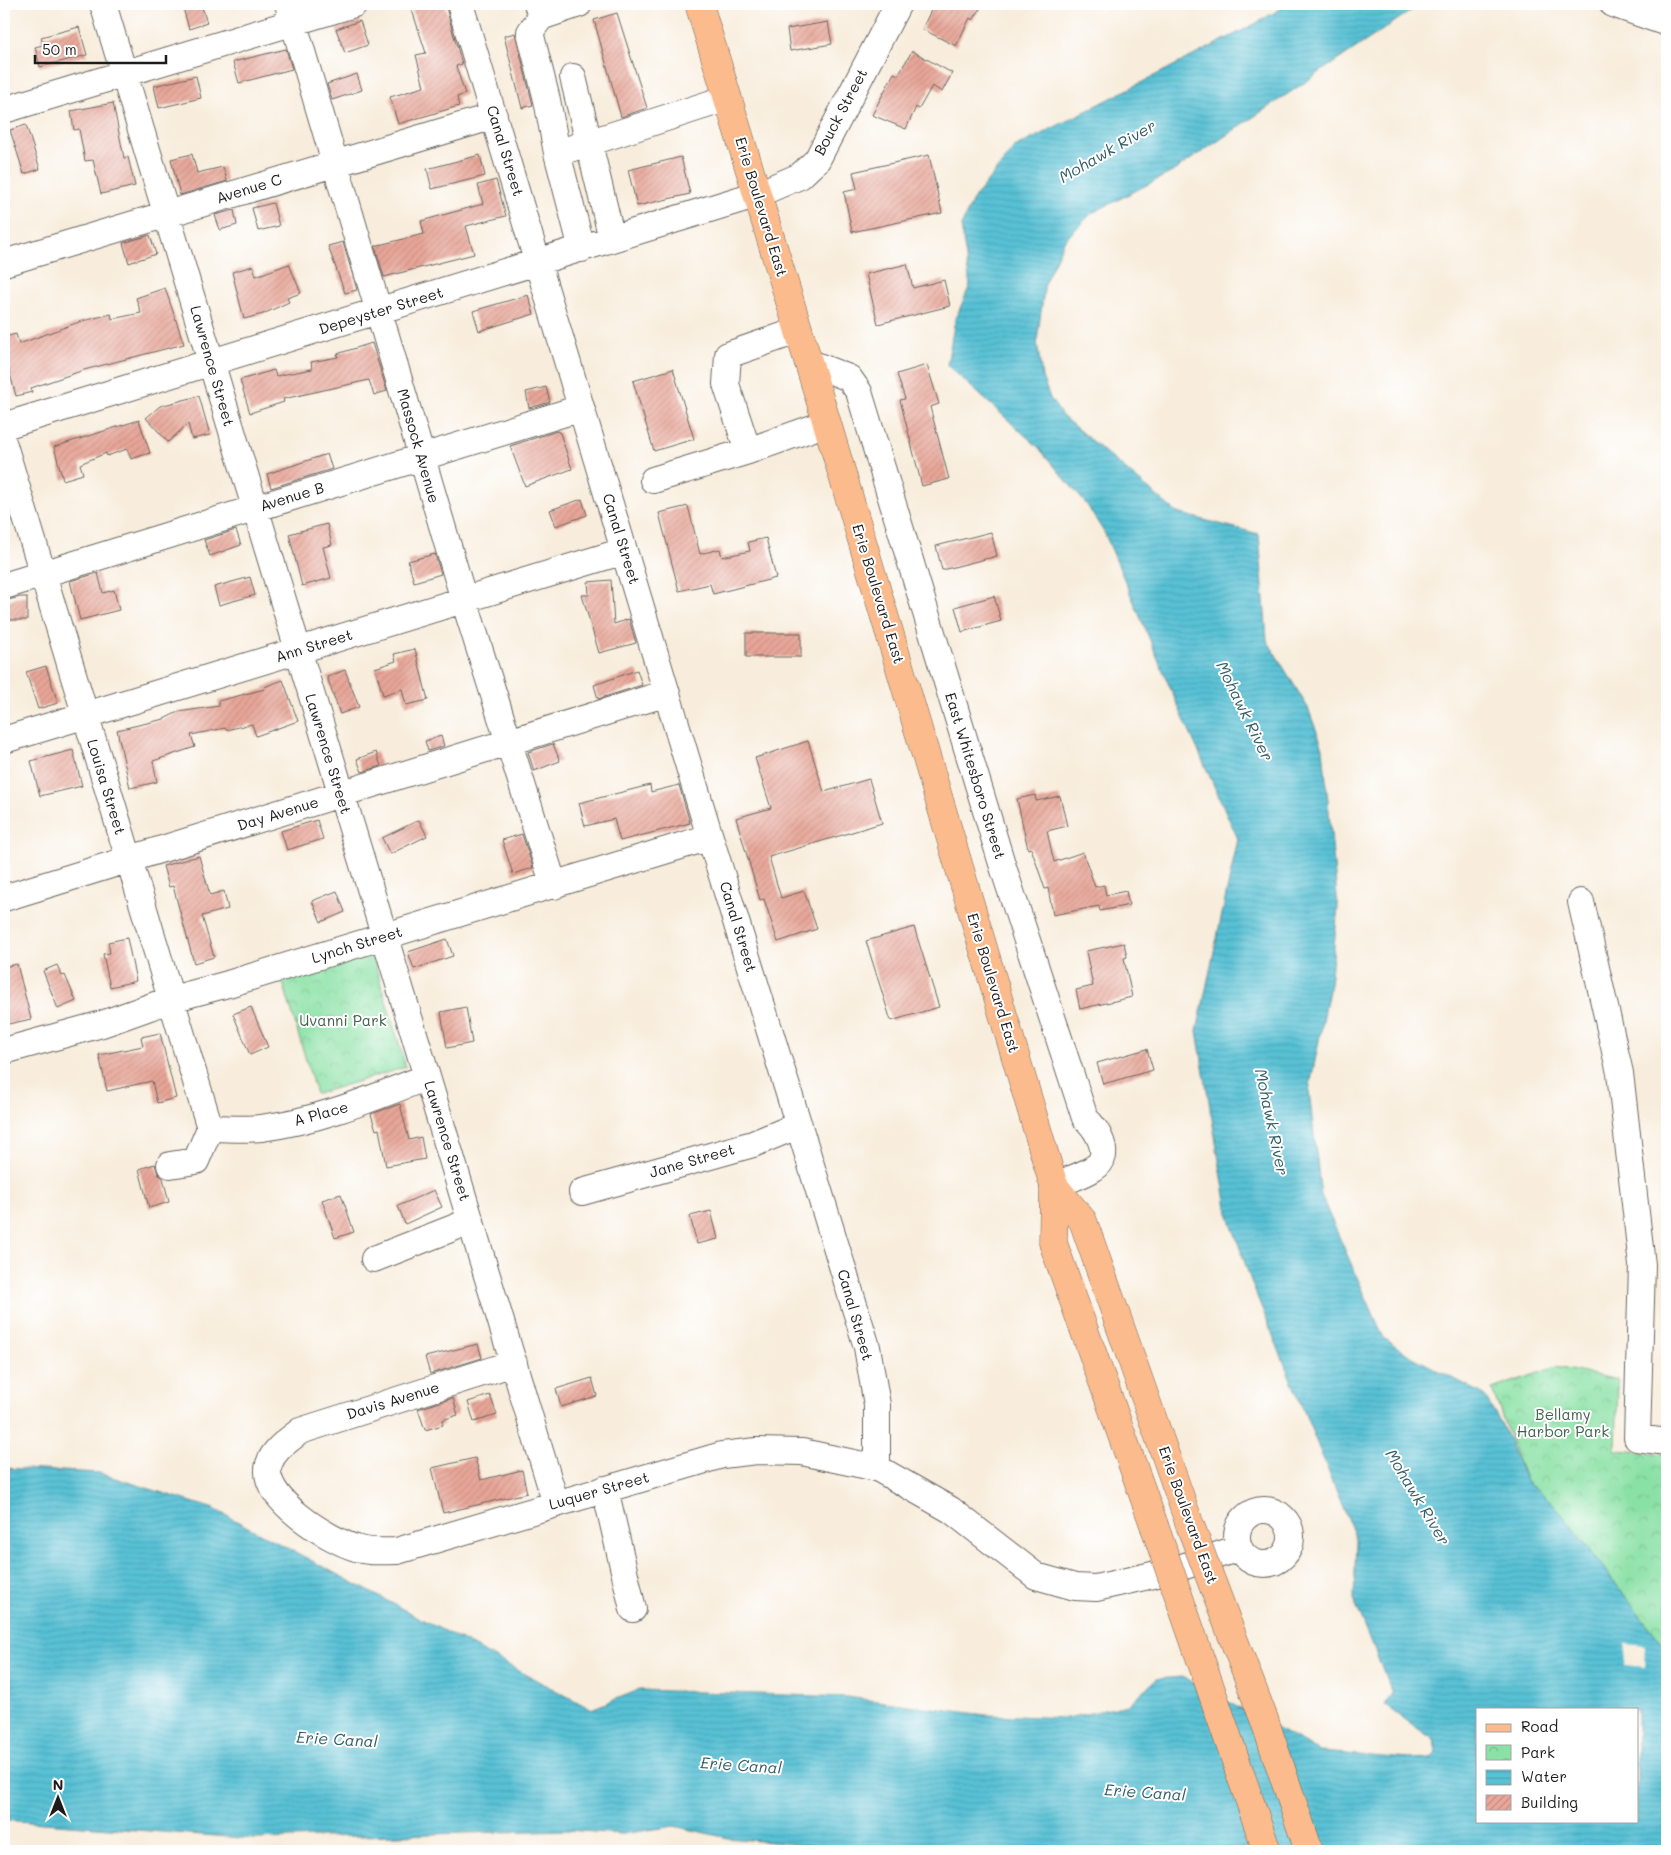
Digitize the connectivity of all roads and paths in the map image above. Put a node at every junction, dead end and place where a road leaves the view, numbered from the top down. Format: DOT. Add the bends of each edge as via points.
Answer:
graph roads {
  1 [pos="103,4"];
  2 [pos="354,4"];
  3 [pos="460,4"];
  4 [pos="579,4"];
  5 [pos="699,4"];
  6 [pos="898,4"];
  7 [pos="1613,4"];
  8 [pos="539,10"];
  9 [pos="291,13"];
  10 [pos="1667,23"];
  11 [pos="124,73"];
  12 [pos="573,77"];
  13 [pos="728,98"];
  14 [pos="4,110"];
  15 [pos="494,116"];
  16 [pos="587,143"];
  17 [pos="557,153"];
  18 [pos="334,163"];
  19 [pos="758,194"];
  20 [pos="168,215"];
  21 [pos="612,240"];
  22 [pos="582,249"];
  23 [pos="538,262"];
  24 [pos="4,263"];
  25 [pos="378,312"];
  26 [pos="797,331"];
  27 [pos="808,362"];
  28 [pos="211,363"];
  29 [pos="581,408"];
  30 [pos="827,424"];
  31 [pos="4,426"];
  32 [pos="4,445"];
  33 [pos="748,451"];
  34 [pos="421,457"];
  35 [pos="653,480"];
  36 [pos="254,508"];
  37 [pos="624,551"];
  38 [pos="42,574"];
  39 [pos="4,586"];
  40 [pos="464,600"];
  41 [pos="297,651"];
  42 [pos="667,693"];
  43 [pos="84,716"];
  44 [pos="4,740"];
  45 [pos="508,741"];
  46 [pos="340,795"];
  47 [pos="710,837"];
  48 [pos="127,860"];
  49 [pos="554,886"];
  50 [pos="4,898"];
  51 [pos="1581,902"];
  52 [pos="384,936"];
  53 [pos="172,999"];
  54 [pos="4,1051"];
  55 [pos="427,1076"];
  56 [pos="799,1125"];
  57 [pos="210,1128"];
  58 [pos="170,1165"];
  59 [pos="1054,1186"];
  60 [pos="582,1192"];
  61 [pos="471,1221"];
  62 [pos="374,1259"];
  63 [pos="514,1363"];
  64 [pos="1667,1442"];
  65 [pos="877,1468"];
  66 [pos="605,1489"];
  67 [pos="556,1504"];
  68 [pos="326,1536"];
  69 [pos="1239,1548"];
  70 [pos="634,1609"];
  71 [pos="1267,1851"];
  72 [pos="1309,1851"];
  1 -- 11 [label="street, Lawrence Street"];
  2 -- 9 [label="street"];
  3 -- 15 [label="street, Canal Street"];
  4 -- 8 [label="street"];
  5 -- 13 [label="main road, Erie Boulevard East"];
  6 -- 19 [label="street, Bouck Street" via="817,160 800,176"];
  7 -- 10 [label="street"];
  8 -- 17 [label="street" via="531,38"];
  9 -- 11 [label="street"];
  9 -- 18 [label="street, Massock Avenue"];
  11 -- 14 [label="street"];
  11 -- 20 [label="street, Lawrence Street"];
  12 -- 16 [label="street" via="586,125"];
  13 -- 16 [label="street"];
  13 -- 19 [label="main road, Erie Boulevard East"];
  15 -- 18 [label="street, Avenue C"];
  15 -- 23 [label="street, Canal Street"];
  16 -- 17 [label="street"];
  16 -- 21 [label="street"];
  17 -- 22 [label="street"];
  18 -- 20 [label="street, Avenue C"];
  18 -- 25 [label="street, Massock Avenue"];
  19 -- 21 [label="street, Depeyster Street"];
  19 -- 26 [label="main road, Erie Boulevard East"];
  20 -- 24 [label="street, Avenue C"];
  20 -- 28 [label="street, Lawrence Street"];
  21 -- 22 [label="street, Depeyster Street"];
  22 -- 23 [label="street, Depeyster Street"];
  23 -- 25 [label="street, Depeyster Street"];
  23 -- 29 [label="street, Canal Street"];
  25 -- 28 [label="street, Depeyster Street"];
  25 -- 34 [label="street, Massock Avenue"];
  26 -- 27 [label="main road, Erie Boulevard East"];
  26 -- 33 [label="street" via="728,355 726,384"];
  27 -- 30 [label="main road, Erie Boulevard East"];
  27 -- 59 [label="street, East Whitesboro Street" via="849,378 859,392 1003,867 1085,1118 1096,1128 1102,1141 1102,1158 1096,1168"];
  28 -- 31 [label="street, Depeyster Street"];
  28 -- 36 [label="street, Lawrence Street"];
  29 -- 34 [label="street, Avenue B"];
  29 -- 37 [label="street, Canal Street"];
  30 -- 33 [label="street"];
  30 -- 59 [label="main road, Erie Boulevard East"];
  32 -- 38 [label="street, Louisa Street"];
  33 -- 35 [label="street"];
  34 -- 36 [label="street, Avenue B"];
  34 -- 40 [label="street, Massock Avenue"];
  36 -- 38 [label="street, Avenue B"];
  36 -- 41 [label="street, Lawrence Street"];
  37 -- 40 [label="street, Ann Street"];
  37 -- 42 [label="street, Canal Street"];
  38 -- 39 [label="street, Avenue B"];
  38 -- 43 [label="street, Louisa Street"];
  40 -- 41 [label="street, Ann Street"];
  40 -- 45 [label="street, Massock Avenue"];
  41 -- 43 [label="street, Ann Street"];
  41 -- 46 [label="street, Lawrence Street"];
  42 -- 45 [label="street, Day Avenue"];
  42 -- 47 [label="street, Canal Street"];
  43 -- 44 [label="street, Ann Street"];
  43 -- 48 [label="street, Louisa Street"];
  45 -- 46 [label="street, Day Avenue"];
  45 -- 49 [label="street, Massock Avenue"];
  46 -- 48 [label="street, Day Avenue"];
  46 -- 52 [label="street, Lawrence Street"];
  47 -- 49 [label="street, Lynch Street"];
  47 -- 56 [label="street, Canal Street"];
  48 -- 50 [label="street, Day Avenue"];
  48 -- 53 [label="street, Louisa Street"];
  49 -- 52 [label="street, Lynch Street"];
  51 -- 64 [label="street" via="1620,1073 1641,1256 1637,1438"];
  52 -- 53 [label="street, Lynch Street"];
  52 -- 55 [label="street, Lawrence Street"];
  53 -- 54 [label="street, Lynch Street" via="102,1024"];
  53 -- 57 [label="street, Louisa Street"];
  55 -- 57 [label="street, A Place" via="367,1101 305,1120 260,1128"];
  55 -- 61 [label="street, Lawrence Street"];
  56 -- 60 [label="street, Jane Street" via="753,1144"];
  56 -- 65 [label="street, Canal Street" via="867,1347 877,1405"];
  57 -- 58 [label="street" via="196,1161"];
  59 -- 71 [label="main road, Erie Boulevard East, bridge" via="1053,1243"];
  59 -- 72 [label="main road, Erie Boulevard East, bridge" via="1083,1221"];
  61 -- 62 [label="street"];
  61 -- 63 [label="street, Lawrence Street"];
  63 -- 67 [label="street, Lawrence Street"];
  63 -- 68 [label="street, Davis Avenue" via="300,1431 277,1449 269,1465 268,1482 278,1498"];
  65 -- 66 [label="street, Luquer Street" via="802,1452 757,1451 722,1455"];
  65 -- 69 [label="street" via="951,1510 1036,1576 1075,1587 1096,1588 1170,1571"];
  66 -- 67 [label="street, Luquer Street"];
  66 -- 70 [label="street"];
  67 -- 68 [label="street, Luquer Street" via="398,1552 366,1551"];
}
